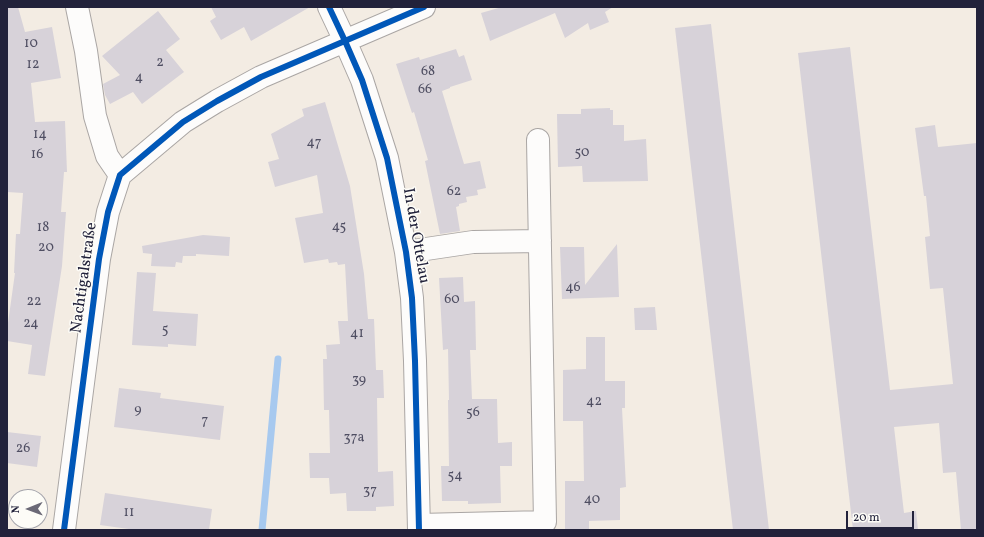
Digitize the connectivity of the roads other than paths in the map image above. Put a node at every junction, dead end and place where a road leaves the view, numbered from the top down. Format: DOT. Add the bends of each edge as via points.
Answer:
graph roads {
  1 [pos="77,7"];
  2 [pos="329,7"];
  3 [pos="424,7"];
  4 [pos="345,41"];
  5 [pos="538,140"];
  6 [pos="120,175"];
  7 [pos="540,241"];
  8 [pos="406,252"];
  9 [pos="419,528"];
  10 [pos="64,530"];
  1 -- 6 [label="street" via="95,116 107,156"];
  2 -- 4 [label="street, In der Ottelau"];
  3 -- 4 [label="street"];
  4 -- 6 [label="street" via="261,77 217,101 183,122"];
  4 -- 8 [label="street, In der Ottelau" via="362,80 387,158"];
  5 -- 7 [label="street, In der Ottelau"];
  6 -- 10 [label="street, Nachtigalstraße" via="108,212 99,259"];
  7 -- 8 [label="street, In der Ottelau" via="472,242"];
  7 -- 9 [label="street, In der Ottelau" via="545,522"];
  8 -- 9 [label="street, In der Ottelau" via="412,298 415,360"];
}
